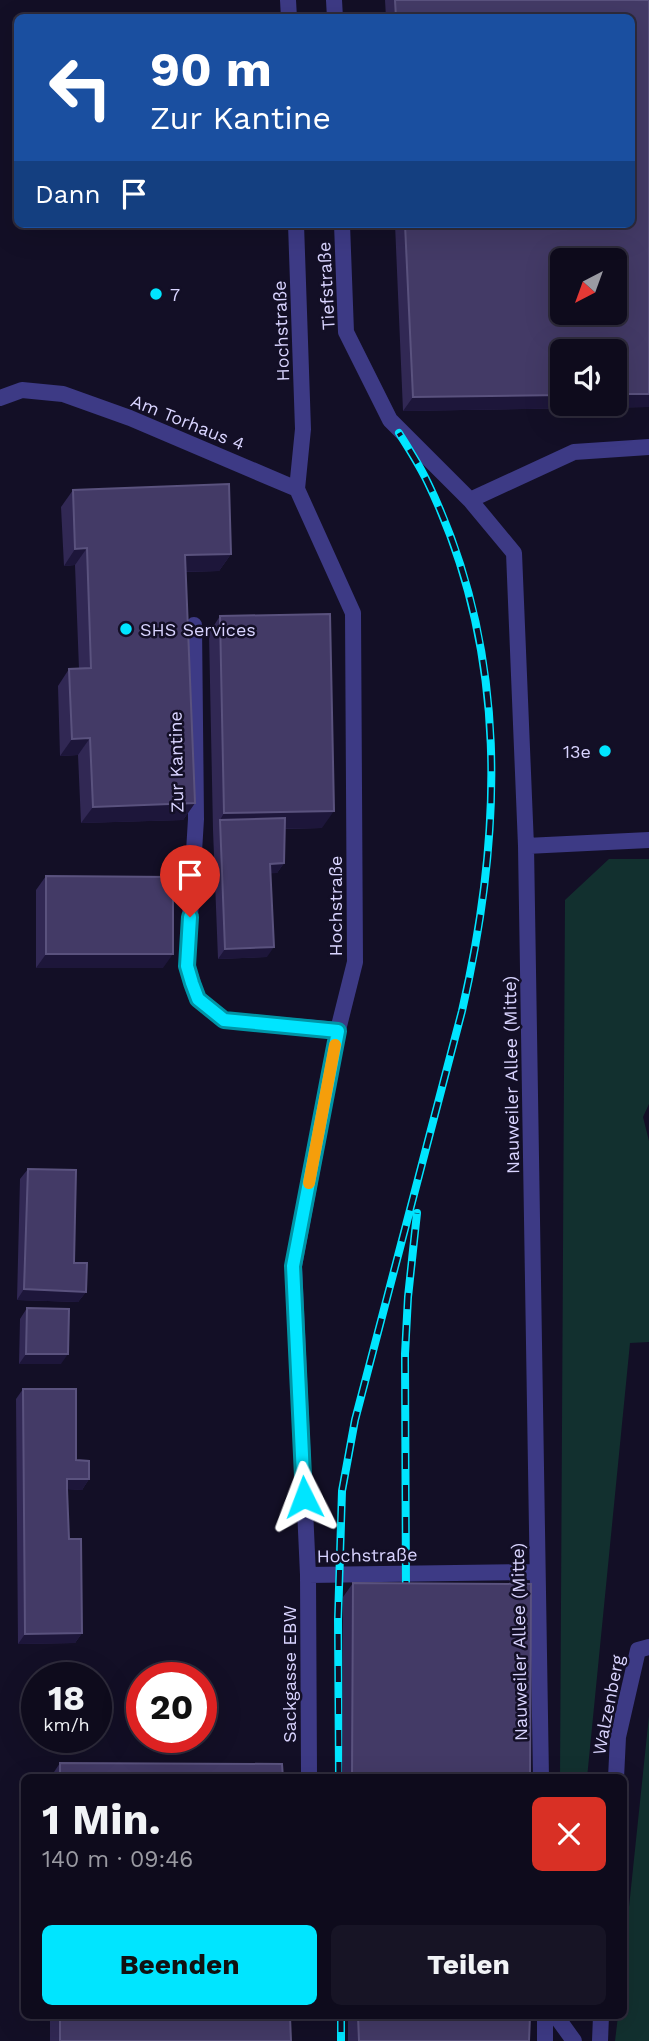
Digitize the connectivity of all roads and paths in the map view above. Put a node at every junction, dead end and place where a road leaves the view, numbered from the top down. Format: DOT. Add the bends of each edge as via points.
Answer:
graph roads {
  1 [pos="296,228"];
  2 [pos="342,228"];
  3 [pos="0,398"];
  4 [pos="390,420"];
  5 [pos="649,447"];
  6 [pos="297,489"];
  7 [pos="470,500"];
  8 [pos="194,625"];
  9 [pos="649,840"];
  10 [pos="526,846"];
  11 [pos="338,1031"];
  12 [pos="537,1572"];
  13 [pos="308,1575"];
  14 [pos="649,1647"];
  15 [pos="309,1774"];
  16 [pos="541,1774"];
  17 [pos="616,1774"];
  18 [pos="545,2019"];
  19 [pos="558,2019"];
  20 [pos="601,2019"];
  21 [pos="545,2041"];
  22 [pos="574,2041"];
  23 [pos="600,2041"];
  1 -- 6 [label="lane, Hochstraße" via="303,429"];
  2 -- 4 [label="lane, Tiefstraße" via="346,332"];
  3 -- 6 [label="lane, Am Torhaus 4" via="22,390 63,394"];
  4 -- 7 [label="lane, Nauweiler Allee (Mitte)"];
  5 -- 7 [label="lane" via="574,452"];
  6 -- 11 [label="lane, Hochstraße" via="353,613 355,962"];
  7 -- 10 [label="lane, Nauweiler Allee (Mitte)" via="514,553"];
  8 -- 11 [label="lane, Zur Kantine" via="196,820 187,966 198,999 224,1020"];
  9 -- 10 [label="lane"];
  10 -- 12 [label="lane, Nauweiler Allee (Mitte)"];
  11 -- 13 [label="lane, Hochstraße" via="293,1266"];
  12 -- 13 [label="lane, Hochstraße"];
  12 -- 16 [label="lane, Nauweiler Allee (Mitte)"];
  13 -- 15 [label="lane, Sackgasse EBW"];
  14 -- 17 [label="lane, Walzenberg" via="638,1650 618,1737"];
  18 -- 21 [label="lane"];
  19 -- 22 [label="lane"];
  20 -- 23 [label="lane"];
}
